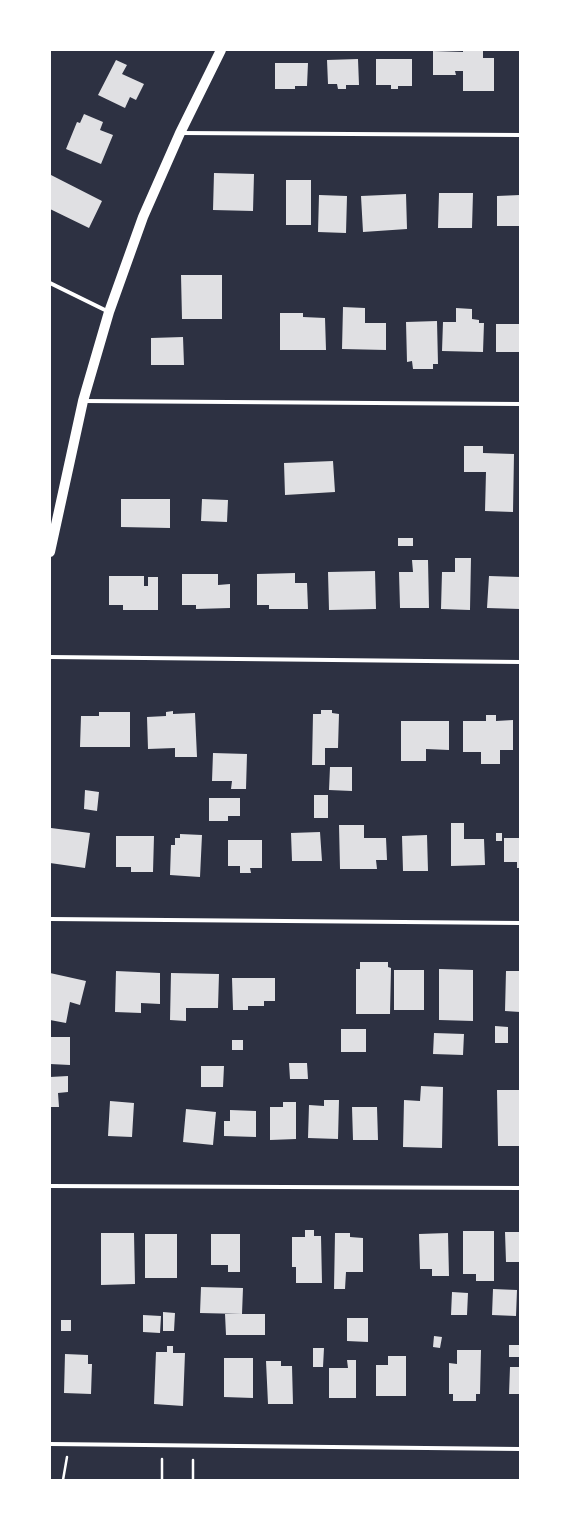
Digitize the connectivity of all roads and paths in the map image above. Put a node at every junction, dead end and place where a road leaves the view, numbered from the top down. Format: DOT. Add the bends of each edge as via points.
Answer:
graph roads {
  1 [pos="221,50"];
  2 [pos="180,133"];
  3 [pos="520,135"];
  4 [pos="50,282"];
  5 [pos="109,312"];
  6 [pos="83,401"];
  7 [pos="520,404"];
  8 [pos="50,552"];
  9 [pos="50,657"];
  10 [pos="520,662"];
  11 [pos="50,919"];
  12 [pos="520,923"];
  13 [pos="50,1186"];
  14 [pos="520,1188"];
  15 [pos="50,1444"];
  16 [pos="69,1444"];
  17 [pos="163,1445"];
  18 [pos="192,1445"];
  19 [pos="520,1449"];
  20 [pos="63,1480"];
  21 [pos="162,1480"];
  22 [pos="193,1480"];
  1 -- 2 [label="main road"];
  2 -- 3 [label="street"];
  2 -- 5 [label="main road" via="144,217"];
  4 -- 5 [label="street"];
  5 -- 6 [label="main road"];
  6 -- 7 [label="street"];
  6 -- 8 [label="main road"];
  9 -- 10 [label="street"];
  11 -- 12 [label="street"];
  13 -- 14 [label="street"];
  15 -- 16 [label="street"];
  16 -- 17 [label="street"];
  16 -- 20 [label="path"];
  17 -- 18 [label="street"];
  17 -- 21 [label="path"];
  18 -- 19 [label="street"];
  18 -- 22 [label="path"];
}
